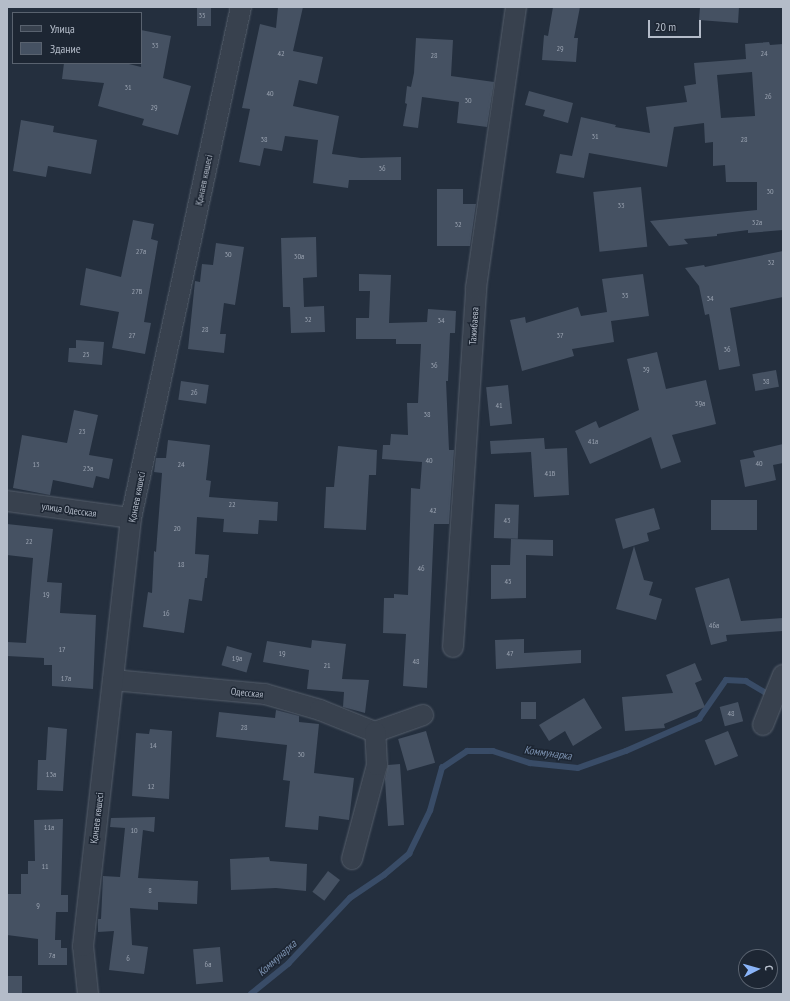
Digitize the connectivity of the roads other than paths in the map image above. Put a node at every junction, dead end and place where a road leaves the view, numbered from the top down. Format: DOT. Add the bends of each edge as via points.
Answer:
graph roads {
  1 [pos="241,7"];
  2 [pos="516,7"];
  3 [pos="7,501"];
  4 [pos="132,518"];
  5 [pos="453,647"];
  6 [pos="783,675"];
  7 [pos="113,680"];
  8 [pos="423,715"];
  9 [pos="763,725"];
  10 [pos="375,732"];
  11 [pos="352,859"];
  12 [pos="88,994"];
  1 -- 4 [label="street, Қонаев көшесі"];
  2 -- 5 [label="street, Тажибаева" via="476,288"];
  3 -- 4 [label="street, улица Одесская"];
  4 -- 7 [label="street, Қонаев көшесі"];
  6 -- 9 [label="street"];
  7 -- 10 [label="street, Одесская" via="265,694 320,710"];
  7 -- 12 [label="street, Қонаев көшесі" via="83,946"];
  8 -- 10 [label="street"];
  10 -- 11 [label="street" via="377,765"];
}
